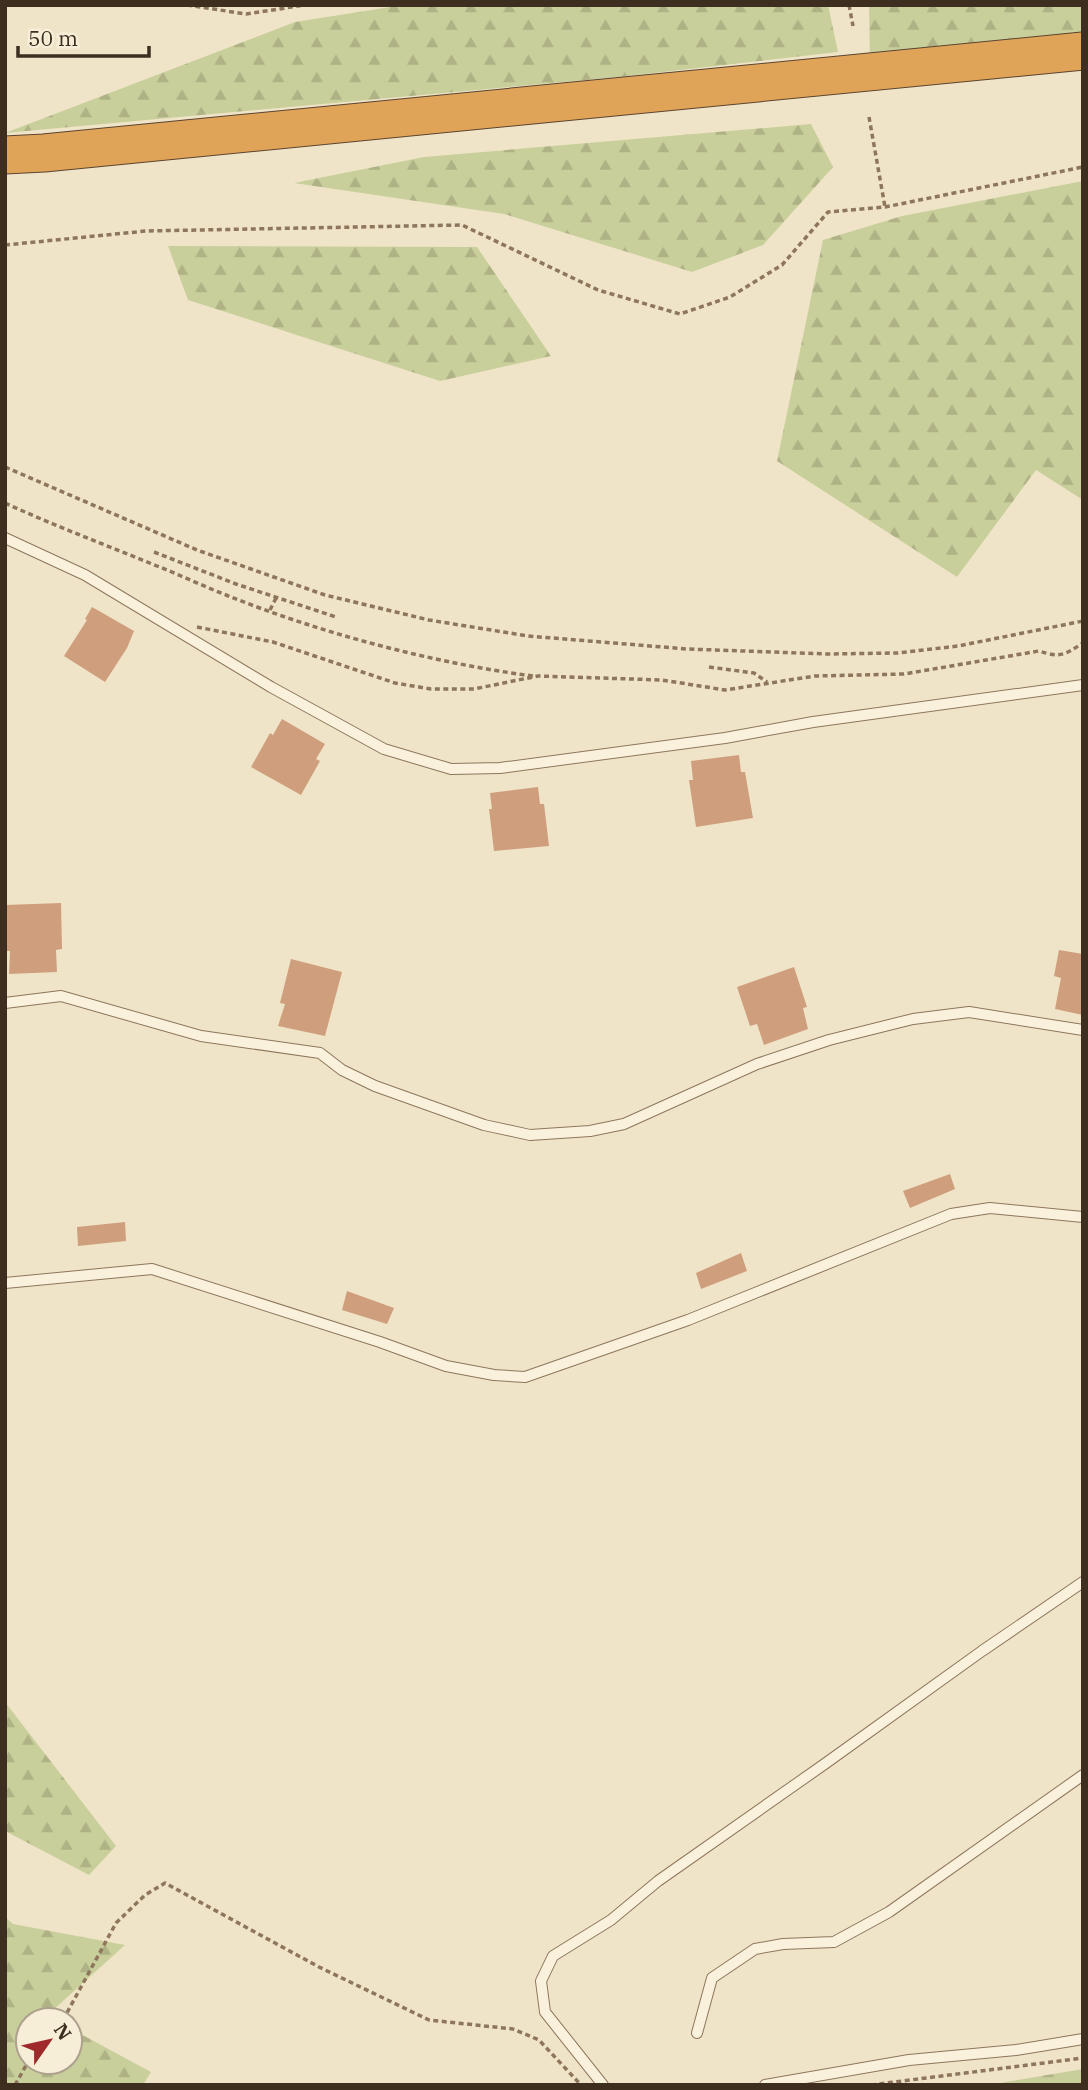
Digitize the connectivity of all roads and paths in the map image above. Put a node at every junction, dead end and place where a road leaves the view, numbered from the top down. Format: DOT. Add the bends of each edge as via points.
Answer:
graph roads {
  1 [pos="187,5"];
  2 [pos="304,5"];
  3 [pos="849,5"];
  4 [pos="853,26"];
  5 [pos="1083,51"];
  6 [pos="869,117"];
  7 [pos="5,155"];
  8 [pos="1083,167"];
  9 [pos="885,207"];
  10 [pos="5,245"];
  11 [pos="5,467"];
  12 [pos="5,503"];
  13 [pos="5,538"];
  14 [pos="154,552"];
  15 [pos="276,598"];
  16 [pos="270,610"];
  17 [pos="336,617"];
  18 [pos="1083,621"];
  19 [pos="171,626"];
  20 [pos="1083,643"];
  21 [pos="709,667"];
  22 [pos="538,676"];
  23 [pos="768,682"];
  24 [pos="1083,685"];
  25 [pos="5,1003"];
  26 [pos="1083,1030"];
  27 [pos="1083,1217"];
  28 [pos="5,1283"];
  29 [pos="1083,1582"];
  30 [pos="1083,1776"];
  31 [pos="71,2006"];
  32 [pos="696,2033"];
  33 [pos="1083,2039"];
  34 [pos="1083,2058"];
  35 [pos="885,2083"];
  36 [pos="581,2085"];
  37 [pos="603,2085"];
  38 [pos="765,2085"];
  39 [pos="871,2085"];
  1 -- 2 [label="path" via="246,14"];
  3 -- 4 [label="path"];
  5 -- 7 [label="highway"];
  6 -- 9 [label="path"];
  8 -- 9 [label="path"];
  9 -- 10 [label="path" via="828,212 782,265 730,297 680,314 598,290 462,225 146,231"];
  11 -- 18 [label="path" via="197,550 325,595 429,620 528,636 687,649 898,653"];
  12 -- 16 [label="path"];
  13 -- 19 [label="lane" via="85,575"];
  14 -- 15 [label="path"];
  15 -- 16 [label="path"];
  15 -- 17 [label="path"];
  16 -- 22 [label="path" via="434,659"];
  19 -- 22 [label="path" via="204,627 273,642 396,683 430,689 474,689"];
  19 -- 24 [label="lane" via="384,749 451,769 500,768"];
  20 -- 23 [label="path" via="1064,655 1039,651 904,674"];
  21 -- 23 [label="path" via="754,673"];
  22 -- 23 [label="path" via="662,680 725,690"];
  25 -- 26 [label="lane" via="61,996 201,1036 320,1053 375,1086 484,1125 530,1135 590,1132 624,1124 757,1064 829,1040 913,1020 969,1012"];
  27 -- 28 [label="lane" via="990,1208 951,1214 688,1320 524,1377 446,1366 152,1269"];
  29 -- 37 [label="lane" via="658,1881 611,1920 553,1956 541,1981 545,2012"];
  30 -- 32 [label="lane" via="889,1912 834,1942 755,1949 712,1978"];
  31 -- 36 [label="path" via="117,1923 165,1882 319,1967 429,2020 513,2029 539,2040"];
  33 -- 38 [label="lane" via="909,2060"];
  34 -- 35 [label="path"];
  35 -- 39 [label="path"];
}
